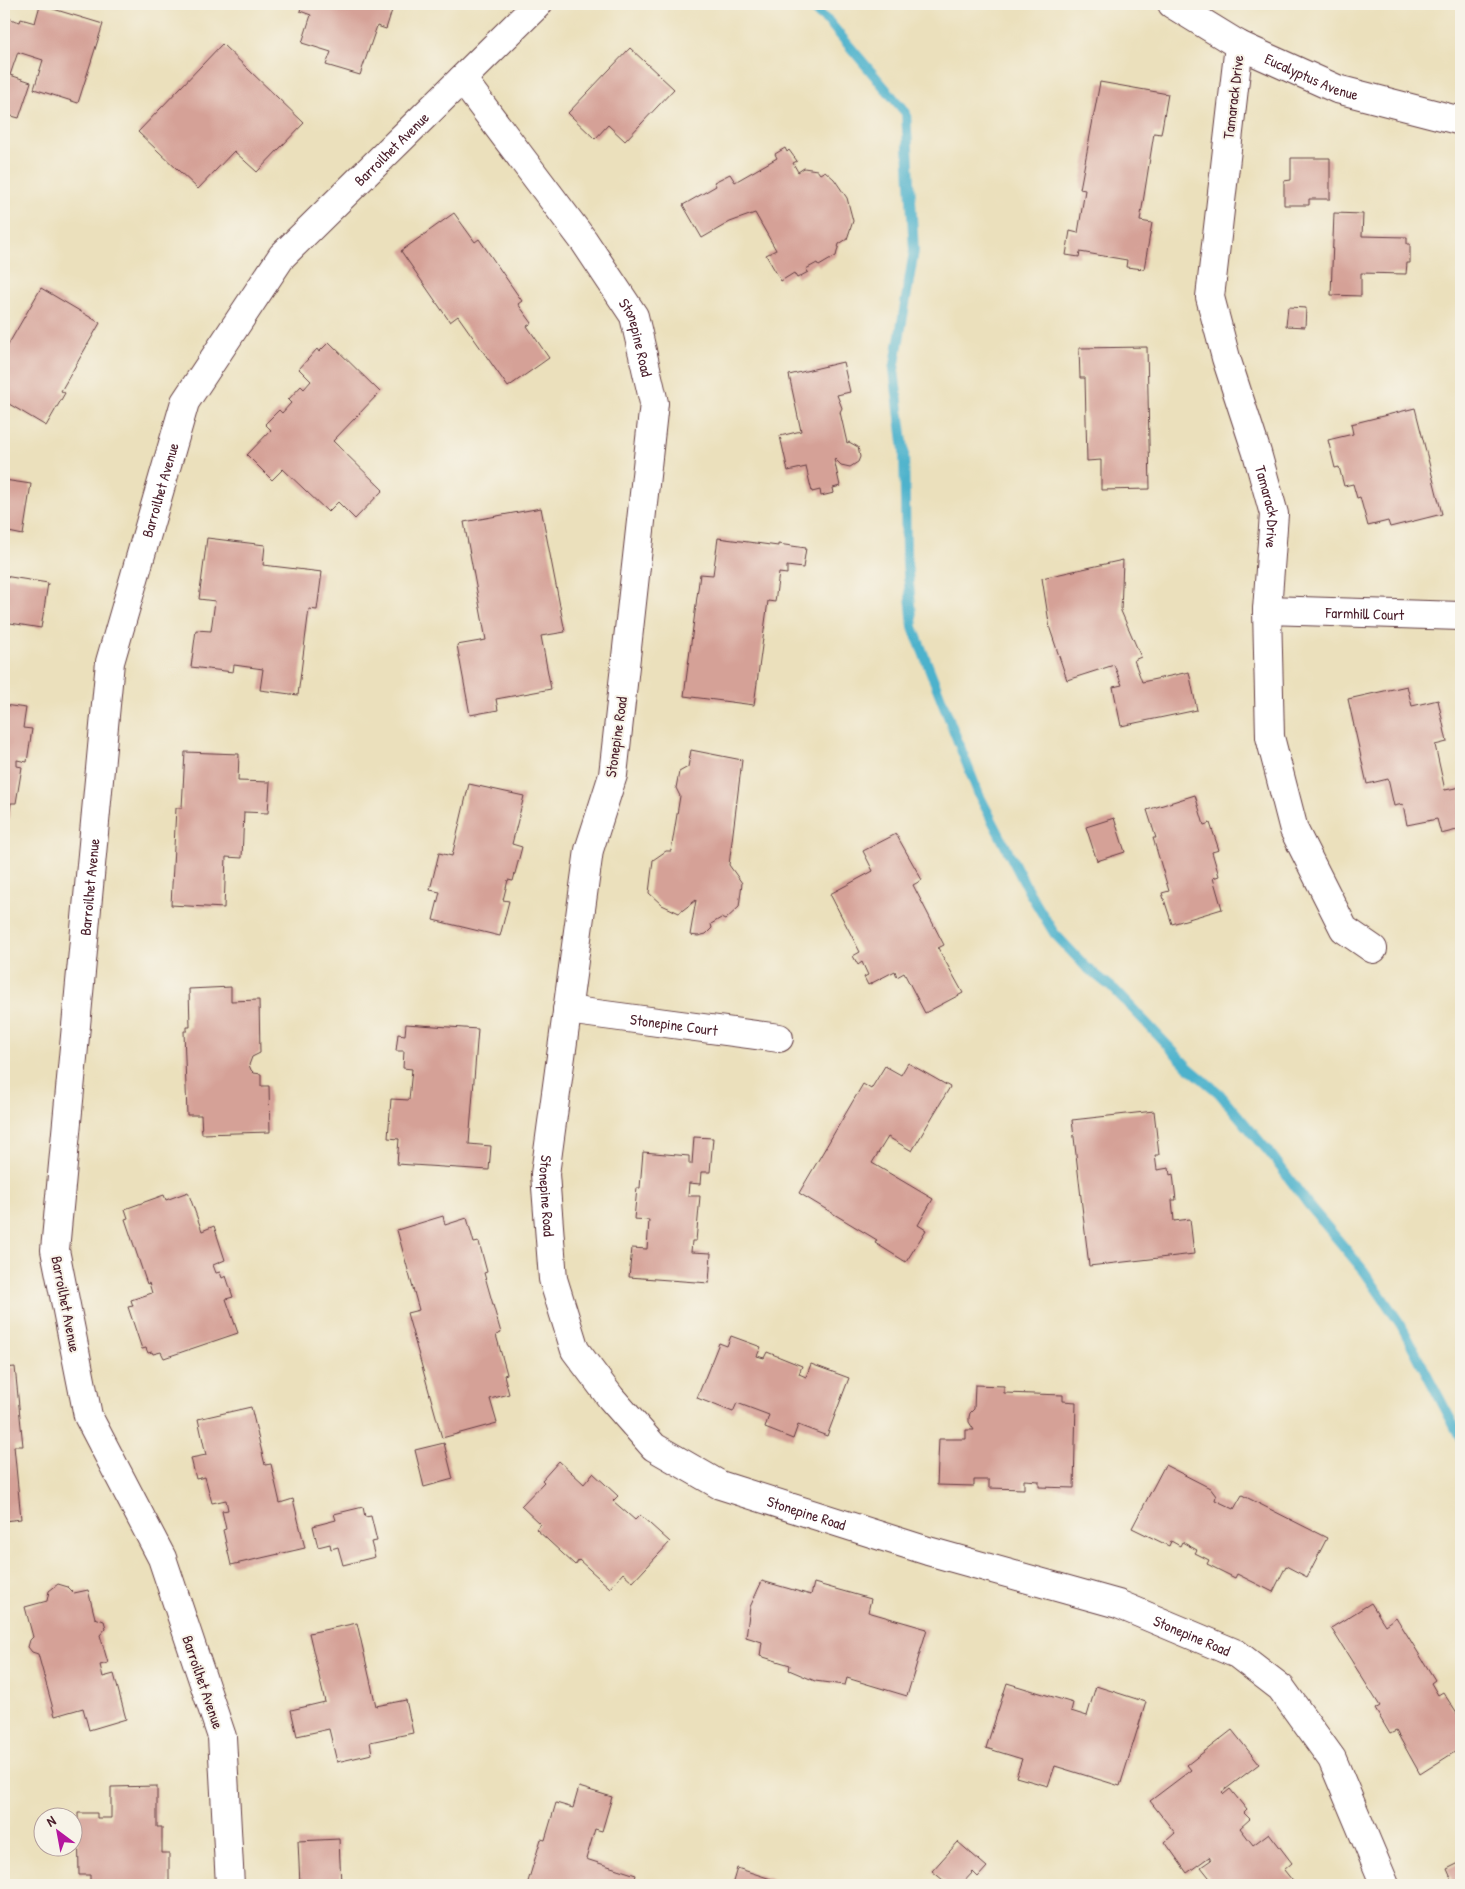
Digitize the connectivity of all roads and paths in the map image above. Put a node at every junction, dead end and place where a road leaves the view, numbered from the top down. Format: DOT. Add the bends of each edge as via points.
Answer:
graph roads {
  1 [pos="538,4"];
  2 [pos="1172,4"];
  3 [pos="1239,44"];
  4 [pos="462,79"];
  5 [pos="1461,121"];
  6 [pos="1267,610"];
  7 [pos="1461,616"];
  8 [pos="1373,949"];
  9 [pos="567,1010"];
  10 [pos="779,1038"];
  11 [pos="230,1885"];
  12 [pos="1385,1885"];
  1 -- 4 [label="street, Barroilhet Avenue"];
  2 -- 3 [label="street, Eucalyptus Avenue"];
  3 -- 5 [label="street, Eucalyptus Avenue" via="1337,89"];
  3 -- 6 [label="street, Tamarack Drive" via="1210,297 1274,514"];
  4 -- 9 [label="street, Stonepine Road" via="584,241 634,316 654,403 613,775 589,850"];
  4 -- 11 [label="street, Barroilhet Avenue" via="282,256 185,402 110,662 54,1250 88,1416 162,1558 222,1737"];
  6 -- 7 [label="street, Farmhill Court"];
  6 -- 8 [label="street, Tamarack Drive" via="1270,737 1294,830 1344,929"];
  9 -- 10 [label="street, Stonepine Court"];
  9 -- 12 [label="street, Stonepine Road" via="545,1174 553,1279 575,1350 654,1447 720,1485 928,1551 1118,1604 1237,1654 1281,1688 1332,1759"];
}
